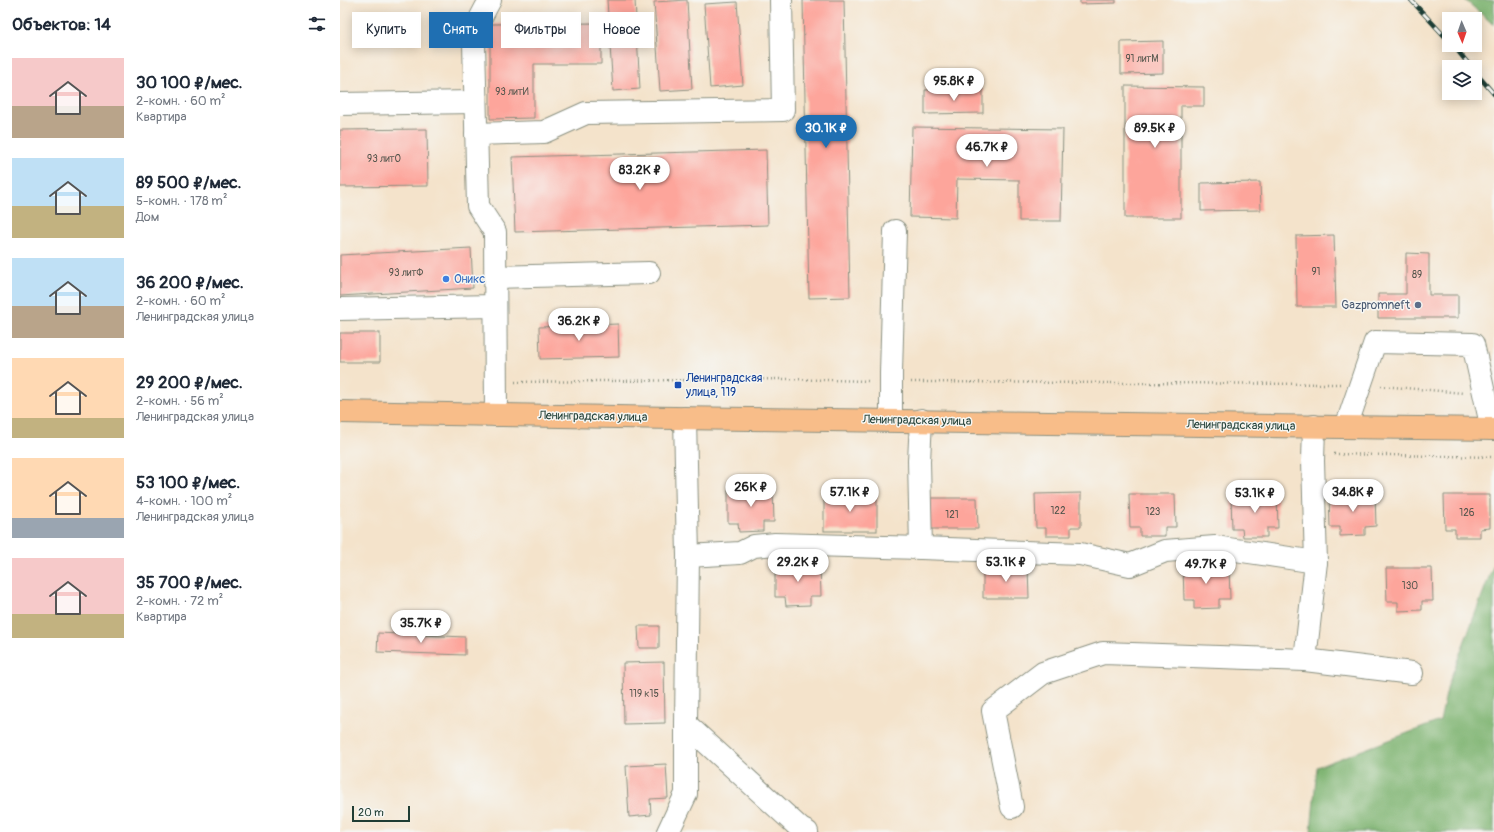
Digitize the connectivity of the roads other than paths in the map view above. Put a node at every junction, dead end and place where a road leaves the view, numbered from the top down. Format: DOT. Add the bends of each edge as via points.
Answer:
graph roads {
  1 [pos="490,0"];
  2 [pos="781,0"];
  3 [pos="475,102"];
  4 [pos="340,104"];
  5 [pos="476,134"];
  6 [pos="895,231"];
  7 [pos="649,273"];
  8 [pos="495,277"];
  9 [pos="495,306"];
  10 [pos="340,309"];
  11 [pos="340,412"];
  12 [pos="496,415"];
  13 [pos="685,418"];
  14 [pos="891,420"];
  15 [pos="921,420"];
  16 [pos="1314,426"];
  17 [pos="1346,427"];
  18 [pos="1493,429"];
  19 [pos="921,548"];
  20 [pos="688,556"];
  21 [pos="1316,562"];
  22 [pos="1305,660"];
  23 [pos="1412,673"];
  24 [pos="686,724"];
  25 [pos="1012,807"];
  26 [pos="668,832"];
  27 [pos="807,832"];
  1 -- 3 [label="street" via="481,17 474,43"];
  2 -- 5 [label="street" via="783,110 586,113 544,132"];
  3 -- 4 [label="street"];
  3 -- 5 [label="street"];
  5 -- 8 [label="street" via="478,206 495,232"];
  6 -- 14 [label="street"];
  7 -- 8 [label="street"];
  8 -- 9 [label="street"];
  9 -- 10 [label="street"];
  9 -- 12 [label="street"];
  11 -- 12 [label="main road, Ленинградская улица"];
  12 -- 13 [label="main road, Ленинградская улица"];
  13 -- 14 [label="main road, Ленинградская улица"];
  13 -- 20 [label="street"];
  14 -- 15 [label="main road, Ленинградская улица"];
  15 -- 16 [label="main road, Ленинградская улица"];
  15 -- 19 [label="street"];
  16 -- 17 [label="main road, Ленинградская улица"];
  16 -- 21 [label="street"];
  17 -- 18 [label="main road, Ленинградская улица"];
  17 -- 18 [label="street" via="1375,342 1473,344"];
  19 -- 20 [label="street" via="775,544 754,546 740,553"];
  19 -- 21 [label="street" via="1080,554 1130,565 1165,550 1215,546"];
  20 -- 24 [label="street"];
  21 -- 22 [label="street"];
  22 -- 23 [label="street"];
  22 -- 25 [label="street" via="1103,653 1043,673 993,711"];
  24 -- 26 [label="street" via="686,794"];
  24 -- 27 [label="street"];
}
